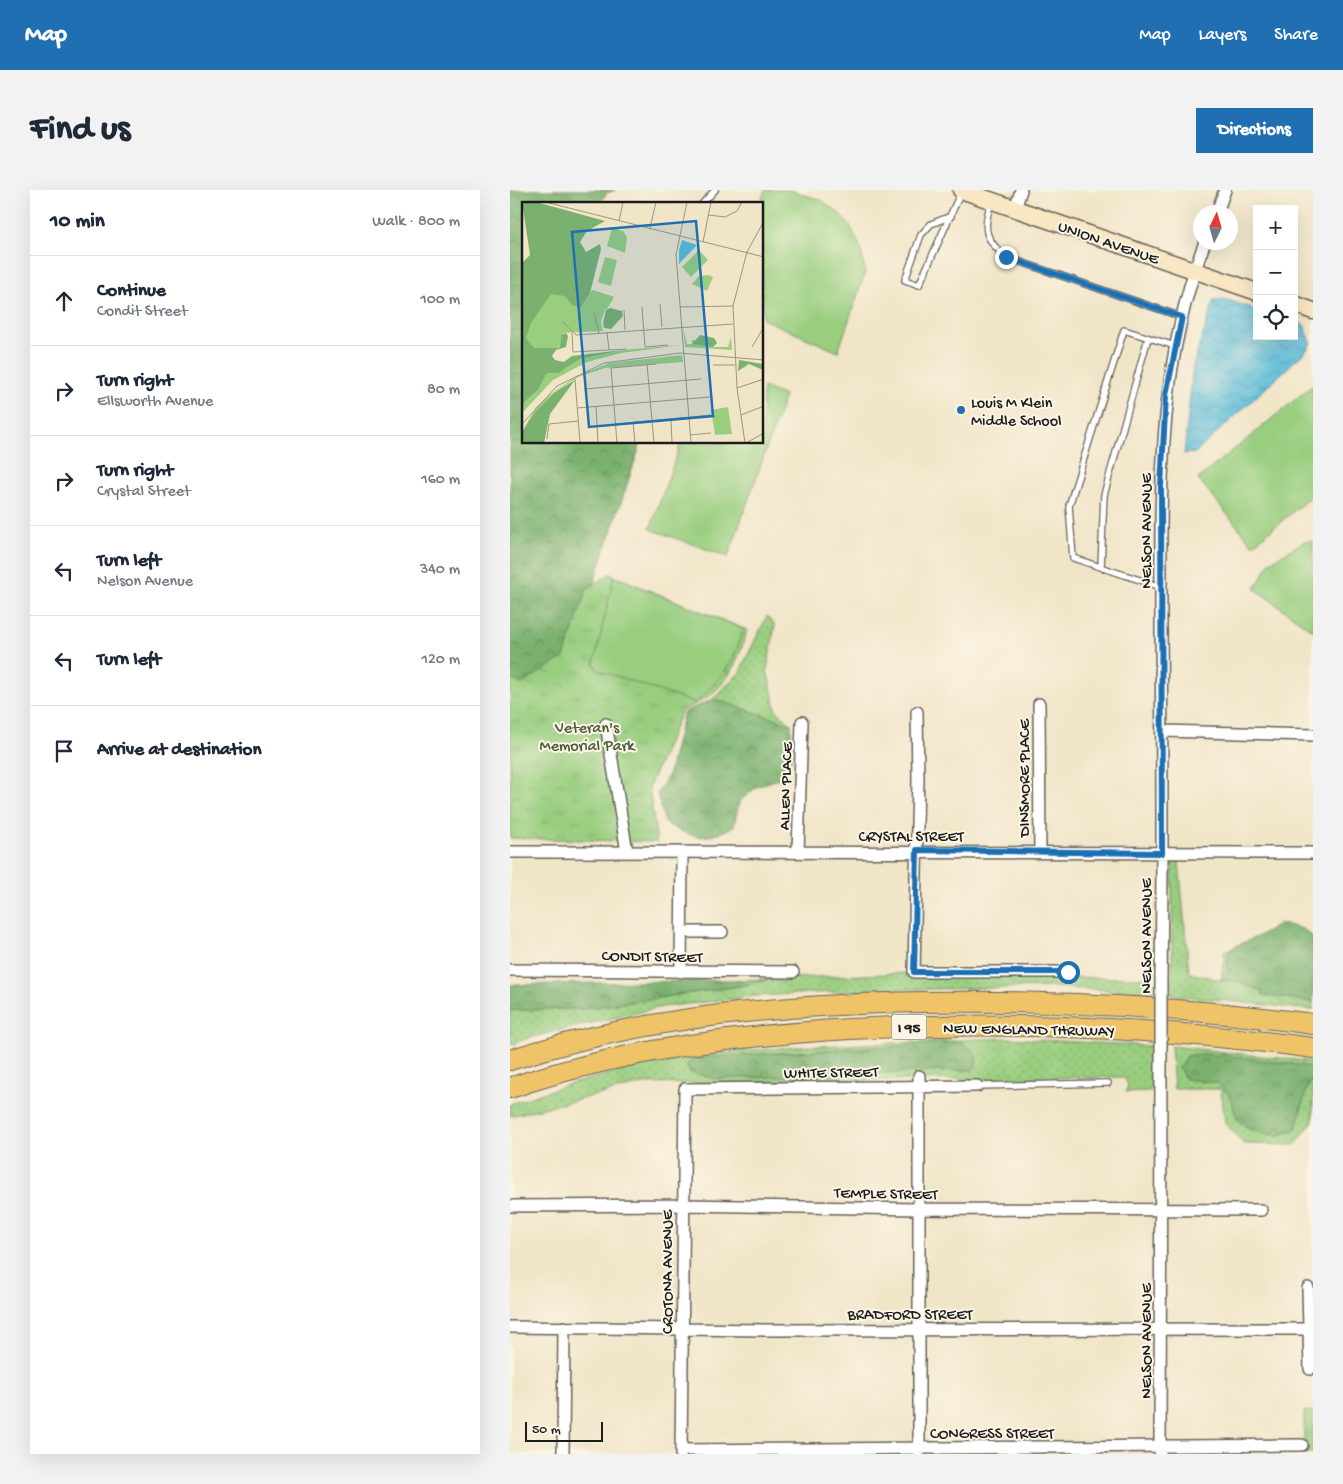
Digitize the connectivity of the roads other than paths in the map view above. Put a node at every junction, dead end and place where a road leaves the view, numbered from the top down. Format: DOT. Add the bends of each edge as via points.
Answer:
graph roads {
  1 [pos="715,190"];
  2 [pos="961,190"];
  3 [pos="1021,190"];
  4 [pos="1224,190"];
  5 [pos="992,201"];
  6 [pos="704,202"];
  7 [pos="1219,205"];
  8 [pos="1015,209"];
  9 [pos="951,216"];
  10 [pos="1202,250"];
  11 [pos="1194,271"];
  12 [pos="1253,291"];
  13 [pos="1298,305"];
  14 [pos="1313,311"];
  15 [pos="1182,317"];
  16 [pos="1148,338"];
  17 [pos="1175,346"];
  18 [pos="1101,567"];
  19 [pos="1161,587"];
  20 [pos="1039,704"];
  21 [pos="917,712"];
  22 [pos="802,722"];
  23 [pos="606,724"];
  24 [pos="1162,731"];
  25 [pos="1313,734"];
  26 [pos="917,850"];
  27 [pos="1040,851"];
  28 [pos="510,852"];
  29 [pos="627,852"];
  30 [pos="682,852"];
  31 [pos="798,852"];
  32 [pos="1162,853"];
  33 [pos="1313,853"];
  34 [pos="683,932"];
  35 [pos="722,932"];
  36 [pos="510,970"];
  37 [pos="681,972"];
  38 [pos="793,972"];
  39 [pos="1068,972"];
  40 [pos="1313,1024"];
  41 [pos="1313,1048"];
  42 [pos="510,1060"];
  43 [pos="919,1082"];
  44 [pos="1108,1083"];
  45 [pos="977,1086"];
  46 [pos="510,1088"];
  47 [pos="685,1089"];
  48 [pos="683,1205"];
  49 [pos="510,1206"];
  50 [pos="919,1209"];
  51 [pos="1162,1209"];
  52 [pos="1261,1210"];
  53 [pos="1308,1288"];
  54 [pos="510,1327"];
  55 [pos="564,1327"];
  56 [pos="682,1329"];
  57 [pos="919,1329"];
  58 [pos="1161,1329"];
  59 [pos="1310,1329"];
  60 [pos="1310,1369"];
  61 [pos="1302,1445"];
  62 [pos="919,1451"];
  63 [pos="1040,1451"];
  64 [pos="1160,1451"];
  65 [pos="682,1452"];
  66 [pos="799,1452"];
  67 [pos="562,1454"];
  1 -- 6 [label="lane"];
  2 -- 5 [label="street, UNION AVENUE"];
  2 -- 9 [label="lane"];
  3 -- 8 [label="street"];
  4 -- 7 [label="street"];
  5 -- 8 [label="street, UNION AVENUE"];
  5 -- 15 [label="lane" via="986,216 986,231 994,246 1006,257"];
  8 -- 11 [label="street, UNION AVENUE"];
  9 -- 9 [label="lane" via="931,224 921,235 905,280 919,285"];
  10 -- 11 [label="street, NELSON AVENUE"];
  11 -- 12 [label="street, UNION AVENUE"];
  11 -- 15 [label="street, NELSON AVENUE"];
  13 -- 14 [label="street"];
  15 -- 17 [label="street, NELSON AVENUE"];
  16 -- 17 [label="lane"];
  16 -- 18 [label="lane" via="1104,495"];
  16 -- 18 [label="lane" via="1124,330 1068,506 1073,558"];
  17 -- 19 [label="street, NELSON AVENUE" via="1166,395 1161,486"];
  18 -- 19 [label="lane"];
  19 -- 24 [label="street, NELSON AVENUE"];
  20 -- 27 [label="street, DINSMORE PLACE"];
  21 -- 26 [label="street"];
  22 -- 31 [label="street, ALLEN PLACE"];
  23 -- 29 [label="street"];
  24 -- 25 [label="street"];
  24 -- 32 [label="street, NELSON AVENUE"];
  26 -- 27 [label="street, CRYSTAL STREET"];
  26 -- 31 [label="street, CRYSTAL STREET"];
  26 -- 39 [label="street" via="914,972"];
  27 -- 32 [label="street, CRYSTAL STREET"];
  28 -- 29 [label="street, CRYSTAL STREET"];
  29 -- 30 [label="street, CRYSTAL STREET"];
  30 -- 31 [label="street, CRYSTAL STREET"];
  30 -- 34 [label="street"];
  32 -- 33 [label="street, CRYSTAL STREET"];
  32 -- 51 [label="street, NELSON AVENUE, bridge"];
  34 -- 35 [label="street"];
  34 -- 37 [label="street"];
  36 -- 37 [label="street, CONDIT STREET"];
  37 -- 38 [label="street, CONDIT STREET"];
  40 -- 42 [label="highway, NEW ENGLAND THRUWAY / I 95" via="1105,1005 991,1001 878,1003 670,1020 577,1040"];
  41 -- 46 [label="highway, NEW ENGLAND THRUWAY / I 95" via="1102,1028 987,1025 873,1028 673,1046 608,1059"];
  43 -- 45 [label="street, WHITE STREET"];
  43 -- 47 [label="street, WHITE STREET"];
  43 -- 50 [label="street"];
  44 -- 45 [label="lane"];
  47 -- 48 [label="street, CROTONA AVENUE"];
  48 -- 49 [label="street, TEMPLE STREET"];
  48 -- 50 [label="street, TEMPLE STREET"];
  48 -- 56 [label="street, CROTONA AVENUE"];
  50 -- 51 [label="street, TEMPLE STREET"];
  50 -- 57 [label="street"];
  51 -- 52 [label="street, TEMPLE STREET"];
  51 -- 58 [label="street, NELSON AVENUE"];
  53 -- 59 [label="street"];
  54 -- 55 [label="street, BRADFORD STREET"];
  55 -- 56 [label="street, BRADFORD STREET"];
  55 -- 67 [label="street"];
  56 -- 57 [label="street, BRADFORD STREET"];
  56 -- 65 [label="street, CROTONA AVENUE"];
  57 -- 58 [label="street, BRADFORD STREET"];
  57 -- 62 [label="street"];
  58 -- 59 [label="street, BRADFORD STREET"];
  58 -- 64 [label="street, NELSON AVENUE"];
  59 -- 60 [label="street"];
  61 -- 64 [label="street, CONGRESS STREET"];
  62 -- 63 [label="street, CONGRESS STREET"];
  62 -- 66 [label="street, CONGRESS STREET"];
  63 -- 64 [label="street, CONGRESS STREET"];
  65 -- 66 [label="street, CONGRESS STREET"];
}
